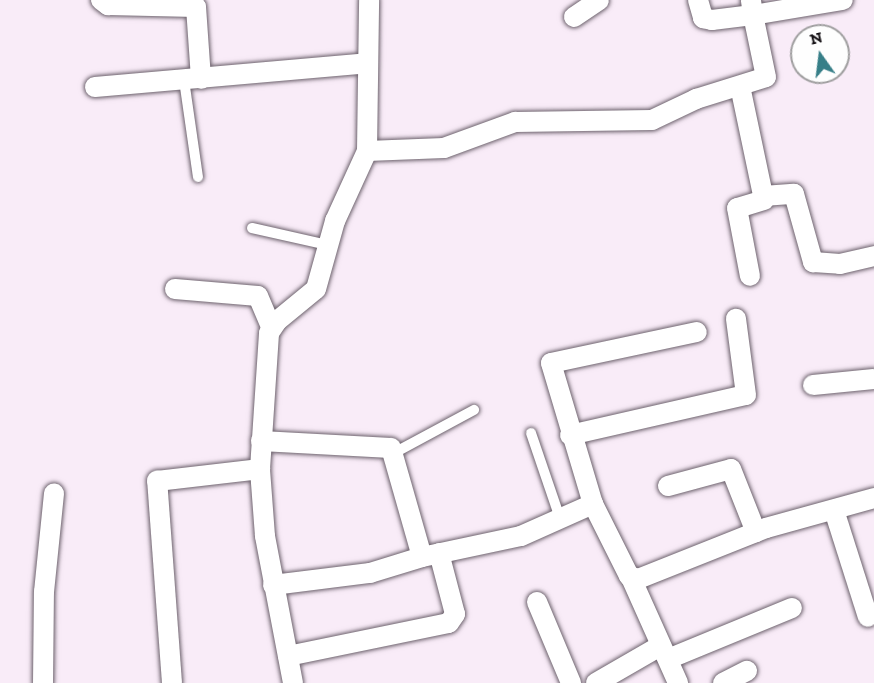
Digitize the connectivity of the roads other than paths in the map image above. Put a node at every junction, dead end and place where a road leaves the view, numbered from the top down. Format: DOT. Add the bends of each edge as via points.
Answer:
graph roads {
  1 [pos="101,0"];
  2 [pos="369,0"];
  3 [pos="599,0"];
  4 [pos="698,0"];
  5 [pos="843,0"];
  6 [pos="752,7"];
  7 [pos="574,17"];
  8 [pos="367,63"];
  9 [pos="192,79"];
  10 [pos="740,86"];
  11 [pos="95,87"];
  12 [pos="367,151"];
  13 [pos="198,177"];
  14 [pos="763,196"];
  15 [pos="252,228"];
  16 [pos="327,245"];
  17 [pos="874,255"];
  18 [pos="750,276"];
  19 [pos="175,289"];
  20 [pos="736,318"];
  21 [pos="271,327"];
  22 [pos="697,332"];
  23 [pos="874,379"];
  24 [pos="813,385"];
  25 [pos="474,410"];
  26 [pos="531,433"];
  27 [pos="570,435"];
  28 [pos="261,441"];
  29 [pos="394,453"];
  30 [pos="260,469"];
  31 [pos="668,486"];
  32 [pos="54,494"];
  33 [pos="874,498"];
  34 [pos="592,504"];
  35 [pos="834,510"];
  36 [pos="560,518"];
  37 [pos="756,532"];
  38 [pos="431,555"];
  39 [pos="632,580"];
  40 [pos="273,585"];
  41 [pos="537,602"];
  42 [pos="792,608"];
  43 [pos="868,617"];
  44 [pos="664,652"];
  45 [pos="288,656"];
  46 [pos="747,671"];
  47 [pos="43,683"];
  48 [pos="172,683"];
  49 [pos="293,683"];
  50 [pos="571,683"];
  51 [pos="596,683"];
  52 [pos="678,683"];
  53 [pos="723,683"];
  1 -- 9 [label="street" via="108,5 196,7"];
  2 -- 8 [label="street"];
  3 -- 7 [label="street"];
  4 -- 6 [label="street" via="700,14 706,20"];
  5 -- 6 [label="street"];
  6 -- 10 [label="street" via="766,77"];
  8 -- 9 [label="street"];
  8 -- 12 [label="street"];
  9 -- 11 [label="street"];
  9 -- 13 [label="lane"];
  10 -- 12 [label="street" via="696,99 652,120 524,121 444,148"];
  10 -- 14 [label="street"];
  12 -- 16 [label="street"];
  14 -- 17 [label="street" via="794,194 813,262 840,264"];
  14 -- 18 [label="street" via="763,202 737,208"];
  15 -- 16 [label="lane"];
  16 -- 21 [label="street" via="311,297"];
  19 -- 21 [label="street" via="251,294 260,298"];
  20 -- 27 [label="street" via="746,395"];
  21 -- 28 [label="street"];
  22 -- 27 [label="street" via="551,363"];
  23 -- 24 [label="street"];
  25 -- 29 [label="lane"];
  26 -- 36 [label="lane"];
  27 -- 34 [label="street"];
  28 -- 29 [label="street" via="385,445"];
  28 -- 30 [label="street"];
  29 -- 38 [label="street"];
  30 -- 40 [label="street"];
  30 -- 48 [label="street" via="157,481"];
  31 -- 37 [label="street" via="731,469"];
  32 -- 47 [label="street" via="44,592"];
  33 -- 35 [label="street"];
  34 -- 36 [label="street"];
  34 -- 39 [label="street"];
  35 -- 37 [label="street"];
  35 -- 43 [label="street"];
  36 -- 38 [label="street" via="521,536"];
  37 -- 39 [label="street"];
  38 -- 40 [label="street" via="370,573"];
  38 -- 45 [label="street" via="454,614 449,623"];
  39 -- 44 [label="street"];
  40 -- 45 [label="street"];
  41 -- 50 [label="street"];
  42 -- 44 [label="street"];
  44 -- 51 [label="street"];
  44 -- 52 [label="street"];
  45 -- 49 [label="street"];
  46 -- 53 [label="street"];
}
